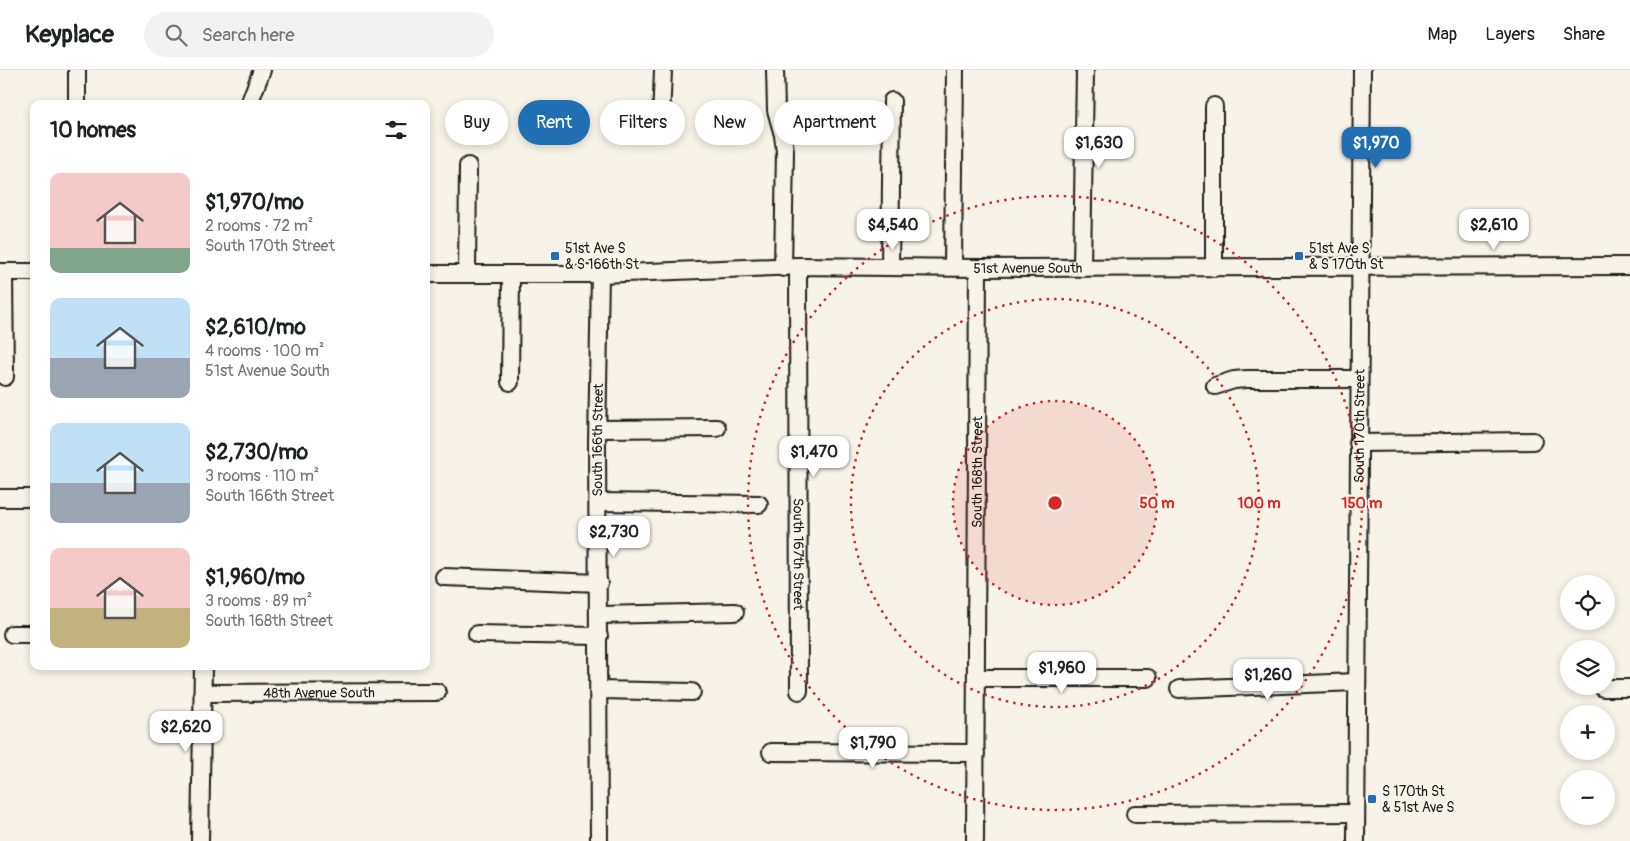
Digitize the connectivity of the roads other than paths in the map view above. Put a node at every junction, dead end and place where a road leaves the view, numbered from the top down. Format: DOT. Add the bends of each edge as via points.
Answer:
graph roads {
  1 [pos="77,70"];
  2 [pos="262,70"];
  3 [pos="663,70"];
  4 [pos="775,70"];
  5 [pos="955,70"];
  6 [pos="1085,70"];
  7 [pos="1362,70"];
  8 [pos="76,100"];
  9 [pos="251,100"];
  10 [pos="662,100"];
  11 [pos="1214,106"];
  12 [pos="891,145"];
  13 [pos="468,166"];
  14 [pos="1630,266"];
  15 [pos="790,267"];
  16 [pos="890,267"];
  17 [pos="953,267"];
  18 [pos="978,268"];
  19 [pos="1082,268"];
  20 [pos="1214,268"];
  21 [pos="1359,268"];
  22 [pos="2,272"];
  23 [pos="30,272"];
  24 [pos="430,274"];
  25 [pos="466,274"];
  26 [pos="511,274"];
  27 [pos="600,274"];
  28 [pos="5,377"];
  29 [pos="1358,379"];
  30 [pos="510,382"];
  31 [pos="1215,386"];
  32 [pos="717,428"];
  33 [pos="598,429"];
  34 [pos="1534,441"];
  35 [pos="1358,443"];
  36 [pos="0,498"];
  37 [pos="30,498"];
  38 [pos="598,502"];
  39 [pos="759,504"];
  40 [pos="444,577"];
  41 [pos="599,583"];
  42 [pos="735,612"];
  43 [pos="598,615"];
  44 [pos="12,634"];
  45 [pos="30,634"];
  46 [pos="477,634"];
  47 [pos="599,636"];
  48 [pos="203,670"];
  49 [pos="976,678"];
  50 [pos="1148,678"];
  51 [pos="1356,682"];
  52 [pos="1615,688"];
  53 [pos="1630,688"];
  54 [pos="1179,689"];
  55 [pos="599,690"];
  56 [pos="799,691"];
  57 [pos="436,692"];
  58 [pos="692,692"];
  59 [pos="203,693"];
  60 [pos="771,752"];
  61 [pos="976,753"];
  62 [pos="1356,813"];
  63 [pos="1135,814"];
  64 [pos="200,841"];
  65 [pos="600,841"];
  66 [pos="976,841"];
  67 [pos="1356,841"];
  1 -- 8 [label="street"];
  2 -- 9 [label="street"];
  3 -- 10 [label="street"];
  4 -- 15 [label="street, South 167th Street" via="776,110 785,151"];
  5 -- 17 [label="street"];
  6 -- 19 [label="street"];
  7 -- 21 [label="street, South 170th Street"];
  11 -- 20 [label="street"];
  12 -- 16 [label="street"];
  13 -- 25 [label="street"];
  14 -- 21 [label="street, 51st Avenue South"];
  15 -- 16 [label="street, 51st Avenue South"];
  15 -- 27 [label="street, 51st Avenue South"];
  15 -- 56 [label="street, South 167th Street"];
  16 -- 17 [label="street, 51st Avenue South"];
  17 -- 18 [label="street, 51st Avenue South"];
  18 -- 19 [label="street, 51st Avenue South"];
  18 -- 49 [label="street, South 168th Street"];
  19 -- 20 [label="street, 51st Avenue South"];
  20 -- 21 [label="street, 51st Avenue South"];
  21 -- 29 [label="street, South 170th Street"];
  22 -- 23 [label="street"];
  22 -- 28 [label="street"];
  24 -- 25 [label="street, 51st Avenue South"];
  25 -- 26 [label="street, 51st Avenue South"];
  26 -- 27 [label="street, 51st Avenue South"];
  26 -- 30 [label="street"];
  27 -- 33 [label="street, South 166th Street"];
  29 -- 31 [label="street" via="1247,379"];
  29 -- 35 [label="street, South 170th Street"];
  32 -- 33 [label="street"];
  33 -- 38 [label="street, South 166th Street"];
  34 -- 35 [label="street"];
  35 -- 51 [label="street, South 170th Street"];
  36 -- 37 [label="street"];
  38 -- 39 [label="street"];
  38 -- 41 [label="street, South 166th Street"];
  40 -- 41 [label="street"];
  41 -- 43 [label="street, South 166th Street"];
  42 -- 43 [label="street"];
  43 -- 47 [label="street, South 166th Street"];
  44 -- 45 [label="street"];
  46 -- 47 [label="street"];
  47 -- 55 [label="street, South 166th Street"];
  48 -- 59 [label="street"];
  49 -- 50 [label="street"];
  49 -- 61 [label="street, South 168th Street"];
  51 -- 54 [label="street"];
  51 -- 62 [label="street, South 170th Street"];
  52 -- 53 [label="street"];
  55 -- 58 [label="street"];
  55 -- 65 [label="street, South 166th Street"];
  57 -- 59 [label="street, 48th Avenue South"];
  59 -- 64 [label="street"];
  60 -- 61 [label="street"];
  61 -- 66 [label="street, South 168th Street"];
  62 -- 63 [label="street"];
  62 -- 67 [label="street, South 170th Street"];
}
